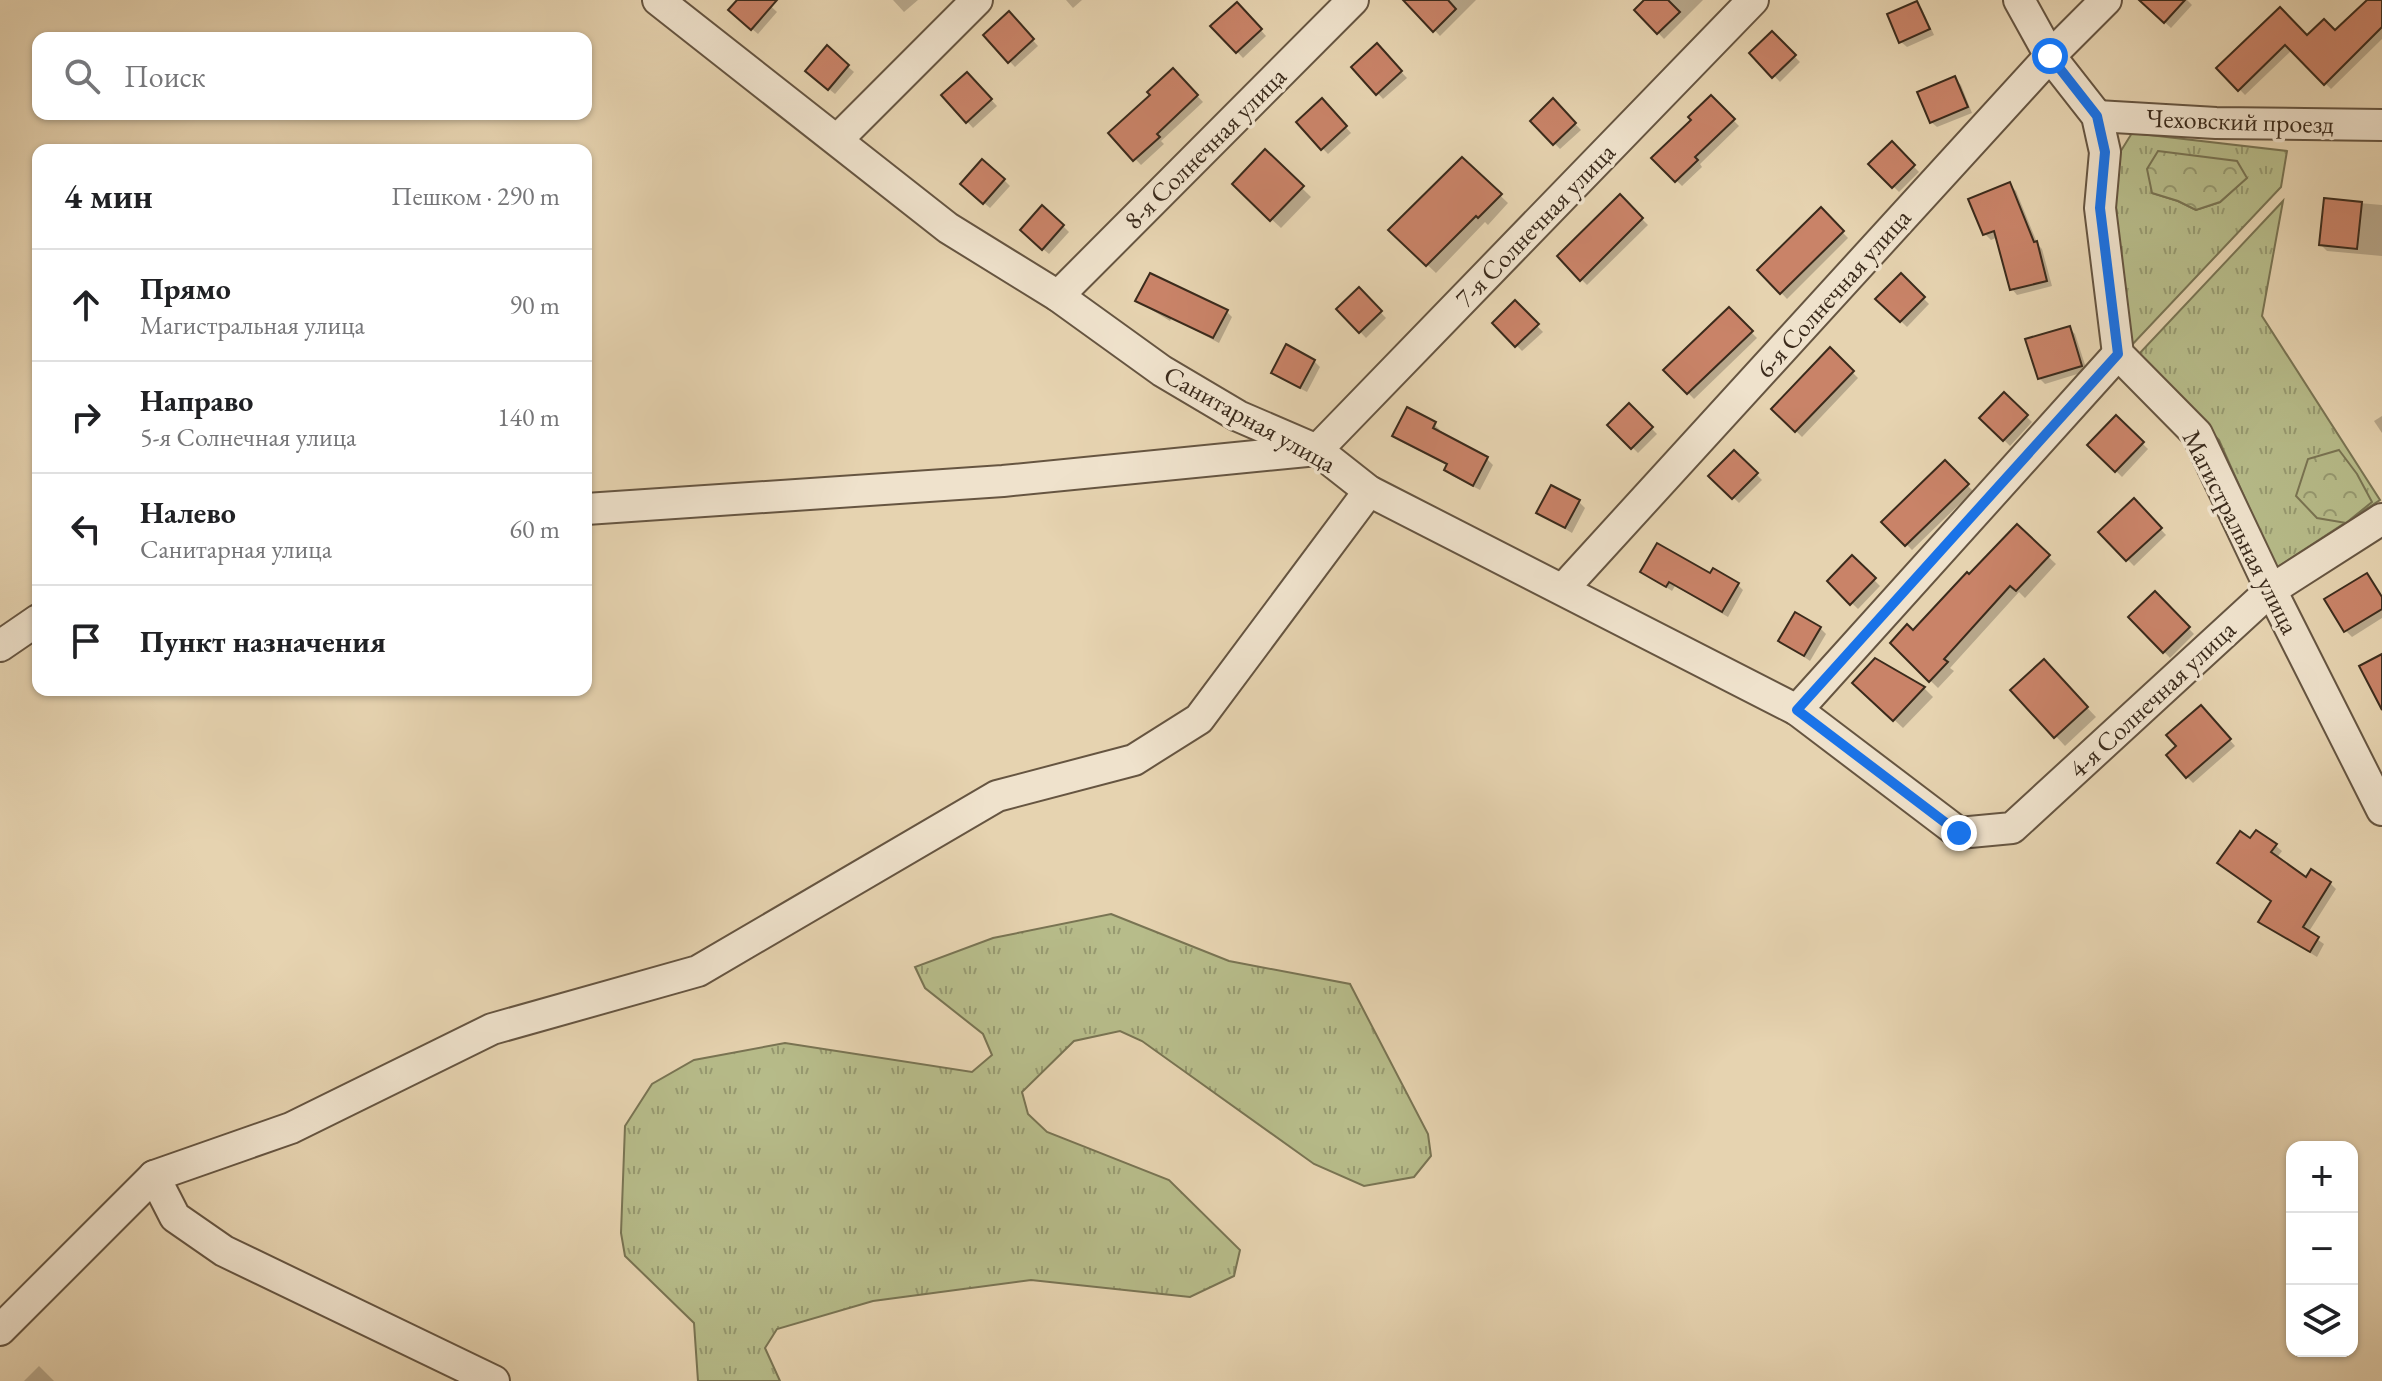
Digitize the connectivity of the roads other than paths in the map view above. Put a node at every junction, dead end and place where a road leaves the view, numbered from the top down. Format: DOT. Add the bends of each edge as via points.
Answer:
graph roads {
  1 [pos="658,0"];
  2 [pos="977,0"];
  3 [pos="1353,0"];
  4 [pos="1753,0"];
  5 [pos="2019,0"];
  6 [pos="2106,0"];
  7 [pos="2050,56"];
  8 [pos="2097,116"];
  9 [pos="2382,125"];
  10 [pos="838,139"];
  11 [pos="1058,296"];
  12 [pos="2118,354"];
  13 [pos="1317,450"];
  14 [pos="1369,491"];
  15 [pos="592,509"];
  16 [pos="2382,519"];
  17 [pos="1563,589"];
  18 [pos="2271,590"];
  19 [pos="32,624"];
  20 [pos="0,646"];
  21 [pos="1797,710"];
  22 [pos="2382,810"];
  23 [pos="1959,833"];
  24 [pos="154,1176"];
  25 [pos="0,1330"];
  26 [pos="494,1381"];
  1 -- 10 [label="street, Санитарная улица"];
  2 -- 10 [label="street"];
  3 -- 11 [label="street, 8-я Солнечная улица"];
  4 -- 13 [label="street, 7-я Солнечная улица"];
  5 -- 7 [label="street"];
  6 -- 7 [label="street, 6-я Солнечная улица"];
  7 -- 8 [label="street"];
  7 -- 17 [label="street, 6-я Солнечная улица"];
  8 -- 9 [label="street, Чеховский проезд"];
  8 -- 12 [label="street" via="2105,152 2100,208"];
  10 -- 11 [label="street, Санитарная улица" via="948,228"];
  11 -- 13 [label="street, Санитарная улица" via="1162,371 1238,416"];
  12 -- 18 [label="street, Магистральная улица" via="2197,434"];
  12 -- 21 [label="street"];
  13 -- 14 [label="street, Санитарная улица"];
  13 -- 15 [label="street" via="1003,481"];
  14 -- 17 [label="street, Санитарная улица"];
  14 -- 24 [label="street" via="1199,719 1134,760 997,796 698,971 492,1029 291,1128"];
  16 -- 18 [label="street, 4-я Солнечная улица"];
  17 -- 21 [label="street, Санитарная улица"];
  18 -- 22 [label="street, Магистральная улица"];
  18 -- 23 [label="street, 4-я Солнечная улица" via="2012,828"];
  19 -- 20 [label="street"];
  21 -- 23 [label="street, Санитарная улица"];
  24 -- 25 [label="street"];
  24 -- 26 [label="street" via="175,1217 224,1251"];
}
